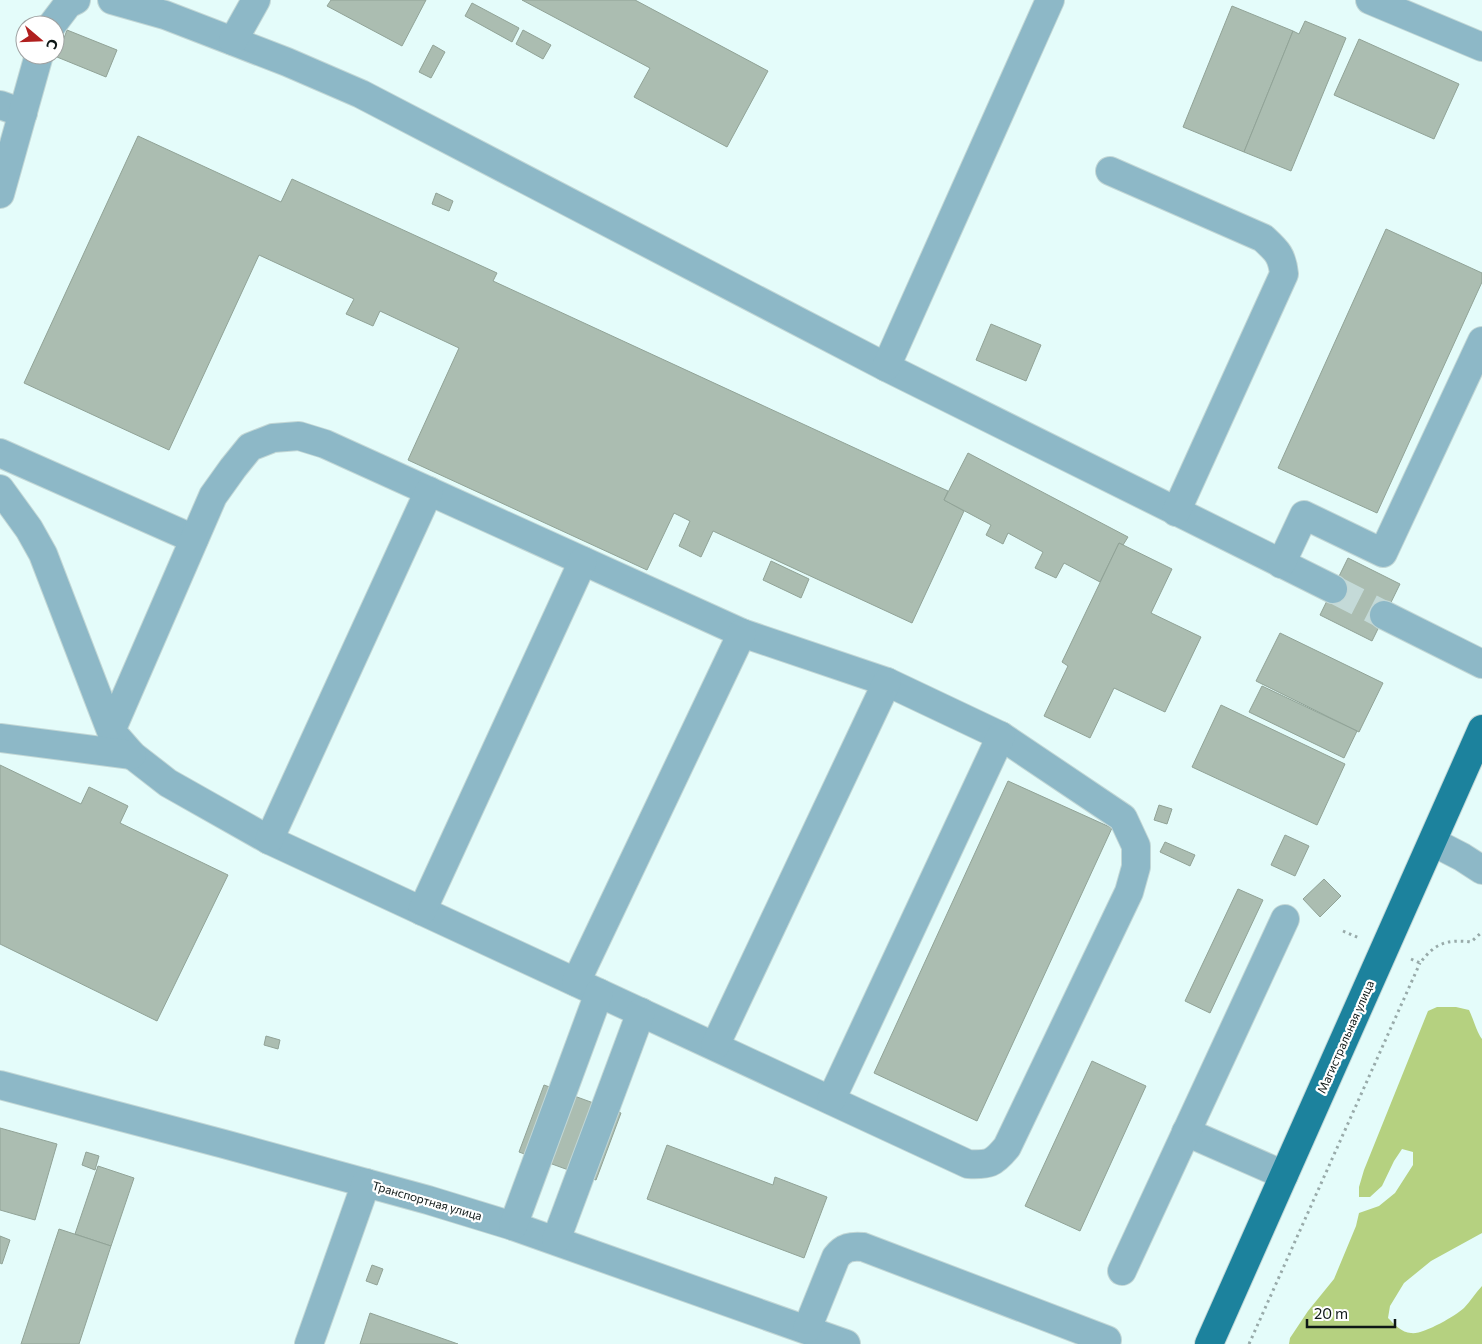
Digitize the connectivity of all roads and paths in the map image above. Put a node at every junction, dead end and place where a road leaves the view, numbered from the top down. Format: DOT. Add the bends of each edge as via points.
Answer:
graph roads {
  1 [pos="76,0"];
  2 [pos="112,0"];
  3 [pos="256,0"];
  4 [pos="1050,0"];
  5 [pos="1370,0"];
  6 [pos="60,15"];
  7 [pos="233,41"];
  8 [pos="1482,47"];
  9 [pos="34,65"];
  10 [pos="12,109"];
  11 [pos="0,140"];
  12 [pos="1110,171"];
  13 [pos="0,194"];
  14 [pos="1482,341"];
  15 [pos="886,367"];
  16 [pos="0,453"];
  17 [pos="0,489"];
  18 [pos="429,491"];
  19 [pos="1176,512"];
  20 [pos="194,539"];
  21 [pos="583,561"];
  22 [pos="1281,564"];
  23 [pos="1332,590"];
  24 [pos="1384,615"];
  25 [pos="742,633"];
  26 [pos="1482,664"];
  27 [pos="887,682"];
  28 [pos="1482,729"];
  29 [pos="111,730"];
  30 [pos="1000,736"];
  31 [pos="0,738"];
  32 [pos="132,755"];
  33 [pos="269,840"];
  34 [pos="1433,842"];
  35 [pos="1482,870"];
  36 [pos="422,911"];
  37 [pos="1285,919"];
  38 [pos="1420,963"];
  39 [pos="587,987"];
  40 [pos="641,1012"];
  41 [pos="715,1046"];
  42 [pos="0,1085"];
  43 [pos="832,1100"];
  44 [pos="1186,1132"];
  45 [pos="1284,1175"];
  46 [pos="366,1183"];
  47 [pos="514,1226"];
  48 [pos="556,1240"];
  49 [pos="1122,1271"];
  50 [pos="807,1329"];
  51 [pos="1108,1340"];
  52 [pos="309,1344"];
  53 [pos="846,1344"];
  54 [pos="1209,1344"];
  55 [pos="1249,1344"];
  1 -- 6 [label="street"];
  2 -- 7 [label="street" via="165,15"];
  3 -- 7 [label="street"];
  4 -- 15 [label="street"];
  5 -- 8 [label="street"];
  7 -- 15 [label="street" via="361,94"];
  9 -- 10 [label="street"];
  10 -- 11 [label="street"];
  10 -- 13 [label="street"];
  12 -- 19 [label="street" via="1263,238 1283,261 1284,274"];
  14 -- 22 [label="street" via="1383,553 1304,515"];
  15 -- 19 [label="street"];
  16 -- 20 [label="street"];
  17 -- 29 [label="street" via="44,554"];
  18 -- 20 [label="street" via="325,444 299,436 273,438 250,447 233,468 213,496"];
  18 -- 21 [label="street"];
  18 -- 33 [label="street"];
  19 -- 22 [label="street"];
  20 -- 29 [label="street"];
  21 -- 25 [label="street"];
  21 -- 36 [label="street"];
  22 -- 23 [label="street"];
  24 -- 26 [label="street"];
  25 -- 27 [label="street"];
  25 -- 39 [label="street"];
  27 -- 30 [label="street"];
  27 -- 41 [label="street"];
  28 -- 34 [label="main road, Магистральная улица"];
  29 -- 32 [label="street"];
  30 -- 43 [label="street"];
  30 -- 43 [label="street" via="1123,818 1136,846 1136,867 1129,892 1007,1147 997,1159 984,1165 968,1164"];
  31 -- 32 [label="street"];
  32 -- 33 [label="street" via="168,783"];
  33 -- 36 [label="street"];
  34 -- 35 [label="street"];
  34 -- 45 [label="main road, Магистральная улица"];
  36 -- 39 [label="street"];
  37 -- 44 [label="street"];
  38 -- 55 [label="path"];
  39 -- 40 [label="street"];
  39 -- 47 [label="street"];
  40 -- 41 [label="street"];
  40 -- 48 [label="street"];
  41 -- 43 [label="street"];
  42 -- 46 [label="street, Транспортная улица"];
  44 -- 45 [label="street"];
  44 -- 49 [label="street"];
  45 -- 54 [label="main road, Магистральная улица"];
  46 -- 47 [label="street, Транспортная улица"];
  46 -- 52 [label="street"];
  47 -- 48 [label="street, Транспортная улица"];
  48 -- 50 [label="street, Транспортная улица"];
  50 -- 51 [label="street" via="836,1256 852,1246 863,1247"];
  50 -- 53 [label="street, Транспортная улица"];
}
